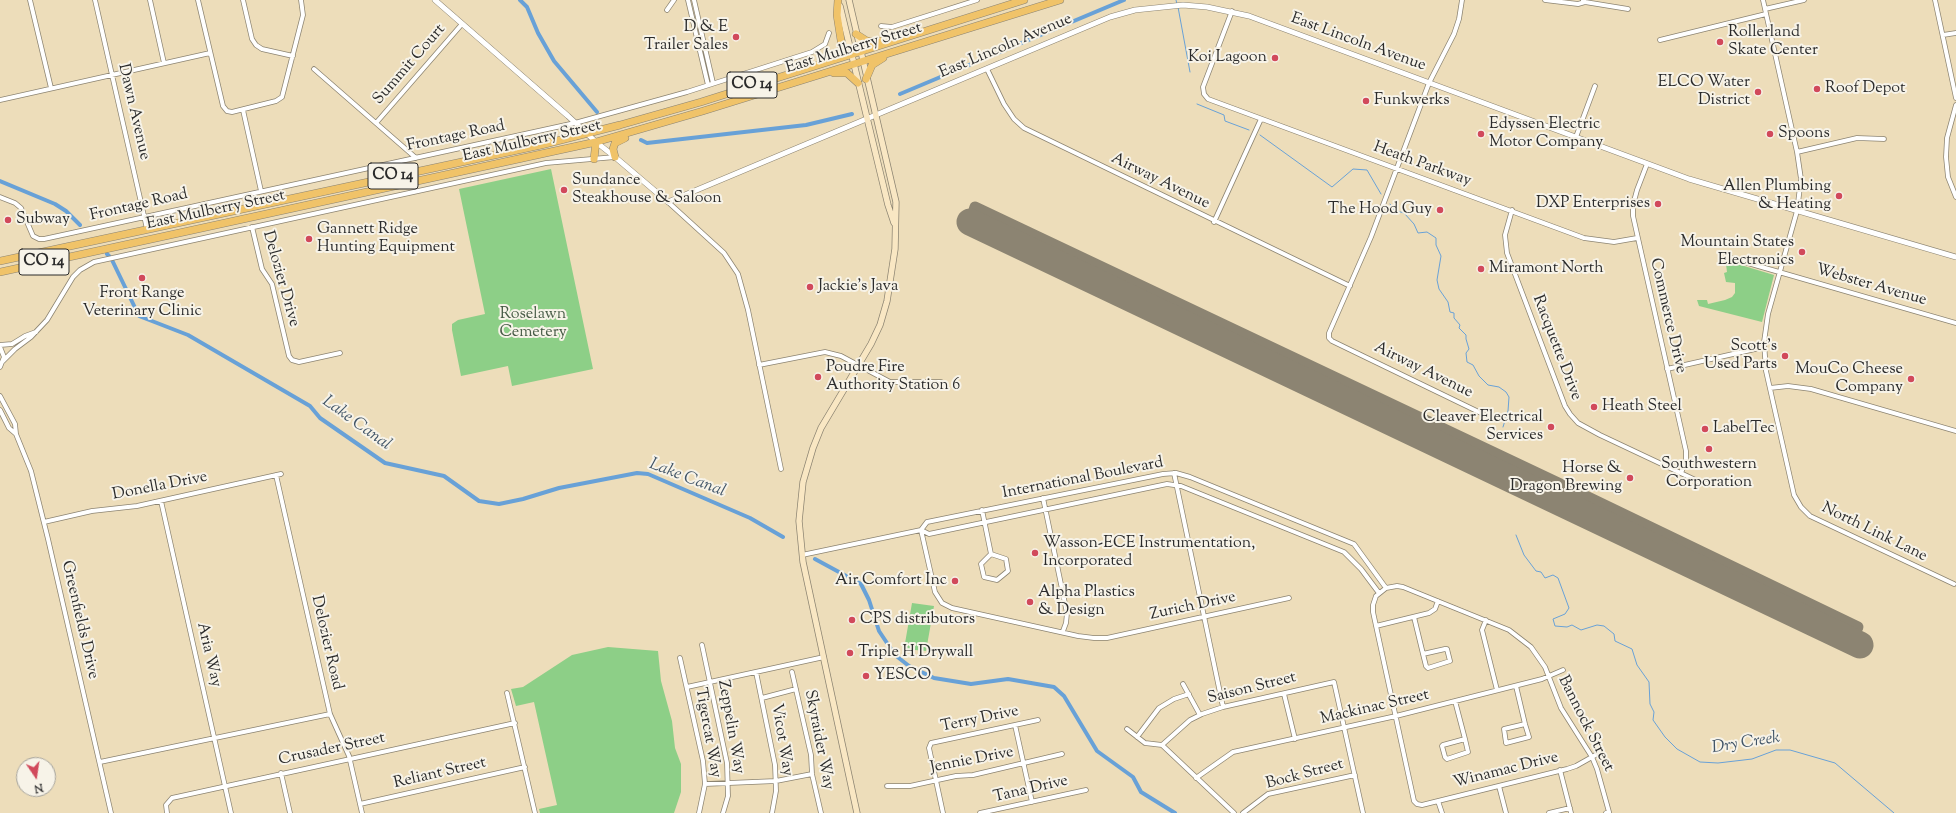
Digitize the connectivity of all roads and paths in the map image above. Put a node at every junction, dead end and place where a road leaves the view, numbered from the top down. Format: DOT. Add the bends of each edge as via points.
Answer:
graph roads {
  1 [pos="30,0"];
  2 [pos="95,0"];
  3 [pos="150,0"];
  4 [pos="198,0"];
  5 [pos="244,0"];
  6 [pos="301,0"];
  7 [pos="435,0"];
  8 [pos="674,0"];
  9 [pos="688,0"];
  10 [pos="694,0"];
  11 [pos="839,0"];
  12 [pos="849,0"];
  13 [pos="977,0"];
  14 [pos="1024,0"];
  15 [pos="1060,0"];
  16 [pos="1462,0"];
  17 [pos="1545,0"];
  18 [pos="1763,0"];
  19 [pos="1804,0"];
  20 [pos="1935,0"];
  21 [pos="1584,1"];
  22 [pos="1628,9"];
  23 [pos="1765,9"];
  24 [pos="667,10"];
  25 [pos="1232,11"];
  26 [pos="1766,14"];
  27 [pos="966,18"];
  28 [pos="462,24"];
  29 [pos="881,26"];
  30 [pos="829,33"];
  31 [pos="1956,33"];
  32 [pos="856,34"];
  33 [pos="950,34"];
  34 [pos="1943,36"];
  35 [pos="1660,40"];
  36 [pos="860,51"];
  37 [pos="210,53"];
  38 [pos="851,54"];
  39 [pos="293,56"];
  40 [pos="862,61"];
  41 [pos="164,63"];
  42 [pos="853,64"];
  43 [pos="988,69"];
  44 [pos="314,70"];
  45 [pos="112,75"];
  46 [pos="866,79"];
  47 [pos="714,83"];
  48 [pos="759,83"];
  49 [pos="858,83"];
  50 [pos="1429,83"];
  51 [pos="708,85"];
  52 [pos="1595,86"];
  53 [pos="51,88"];
  54 [pos="747,97"];
  55 [pos="1956,98"];
  56 [pos="0,100"];
  57 [pos="1956,105"];
  58 [pos="243,110"];
  59 [pos="876,115"];
  60 [pos="866,119"];
  61 [pos="1261,119"];
  62 [pos="376,123"];
  63 [pos="575,123"];
  64 [pos="649,127"];
  65 [pos="586,133"];
  66 [pos="1576,137"];
  67 [pos="1884,139"];
  68 [pos="596,142"];
  69 [pos="1797,152"];
  70 [pos="615,157"];
  71 [pos="416,158"];
  72 [pos="594,159"];
  73 [pos="1647,164"];
  74 [pos="1397,169"];
  75 [pos="261,191"];
  76 [pos="0,197"];
  77 [pos="1956,197"];
  78 [pos="668,202"];
  79 [pos="1512,210"];
  80 [pos="1797,211"];
  81 [pos="144,217"];
  82 [pos="1214,222"];
  83 [pos="252,227"];
  84 [pos="895,227"];
  85 [pos="147,229"];
  86 [pos="1637,238"];
  87 [pos="149,239"];
  88 [pos="151,249"];
  89 [pos="1727,257"];
  90 [pos="1956,257"];
  91 [pos="0,261"];
  92 [pos="51,261"];
  93 [pos="0,272"];
  94 [pos="1780,272"];
  95 [pos="0,276"];
  96 [pos="1350,286"];
  97 [pos="1956,322"];
  98 [pos="36,331"];
  99 [pos="0,346"];
  100 [pos="1764,347"];
  101 [pos="340,353"];
  102 [pos="3,361"];
  103 [pos="759,365"];
  104 [pos="858,366"];
  105 [pos="0,367"];
  106 [pos="1667,369"];
  107 [pos="941,382"];
  108 [pos="1770,388"];
  109 [pos="0,396"];
  110 [pos="0,410"];
  111 [pos="1485,415"];
  112 [pos="1956,431"];
  113 [pos="16,434"];
  114 [pos="781,469"];
  115 [pos="1174,473"];
  116 [pos="1681,473"];
  117 [pos="278,474"];
  118 [pos="1707,484"];
  119 [pos="1176,485"];
  120 [pos="1043,498"];
  121 [pos="161,501"];
  122 [pos="1045,509"];
  123 [pos="982,510"];
  124 [pos="44,522"];
  125 [pos="984,522"];
  126 [pos="921,530"];
  127 [pos="802,554"];
  128 [pos="991,554"];
  129 [pos="1954,584"];
  130 [pos="1382,591"];
  131 [pos="1289,598"];
  132 [pos="1438,601"];
  133 [pos="1204,617"];
  134 [pos="1414,617"];
  135 [pos="1486,620"];
  136 [pos="1376,626"];
  137 [pos="1062,631"];
  138 [pos="702,645"];
  139 [pos="1423,654"];
  140 [pos="824,657"];
  141 [pos="680,658"];
  142 [pos="1564,670"];
  143 [pos="756,672"];
  144 [pos="792,672"];
  145 [pos="1548,678"];
  146 [pos="710,682"];
  147 [pos="1183,684"];
  148 [pos="1516,686"];
  149 [pos="687,687"];
  150 [pos="796,690"];
  151 [pos="1497,690"];
  152 [pos="507,693"];
  153 [pos="1189,694"];
  154 [pos="1284,694"];
  155 [pos="762,698"];
  156 [pos="1455,701"];
  157 [pos="1223,707"];
  158 [pos="330,714"];
  159 [pos="1200,715"];
  160 [pos="1396,716"];
  161 [pos="1038,720"];
  162 [pos="515,723"];
  163 [pos="1525,724"];
  164 [pos="1015,725"];
  165 [pos="1345,727"];
  166 [pos="1127,729"];
  167 [pos="1138,737"];
  168 [pos="214,738"];
  169 [pos="1295,739"];
  170 [pos="1465,739"];
  171 [pos="1162,745"];
  172 [pos="1599,753"];
  173 [pos="1062,754"];
  174 [pos="1592,757"];
  175 [pos="350,759"];
  176 [pos="100,762"];
  177 [pos="1023,763"];
  178 [pos="525,767"];
  179 [pos="1560,770"];
  180 [pos="281,774"];
  181 [pos="812,774"];
  182 [pos="1355,775"];
  183 [pos="1196,778"];
  184 [pos="936,780"];
  185 [pos="776,781"];
  186 [pos="728,783"];
  187 [pos="705,784"];
  188 [pos="225,786"];
  189 [pos="887,786"];
  190 [pos="1499,786"];
  191 [pos="1086,790"];
  192 [pos="1438,801"];
  193 [pos="1032,802"];
  194 [pos="360,804"];
  195 [pos="1570,808"];
  196 [pos="111,813"];
  197 [pos="167,813"];
  198 [pos="231,813"];
  199 [pos="290,813"];
  200 [pos="362,813"];
  201 [pos="535,813"];
  202 [pos="699,813"];
  203 [pos="723,813"];
  204 [pos="772,813"];
  205 [pos="821,813"];
  206 [pos="857,813"];
  207 [pos="943,813"];
  208 [pos="980,813"];
  209 [pos="1234,813"];
  210 [pos="1243,813"];
  211 [pos="1363,813"];
  212 [pos="1442,813"];
  213 [pos="1506,813"];
  214 [pos="1549,813"];
  215 [pos="1571,813"];
  216 [pos="1608,813"];
  1 -- 53 [label="street"];
  2 -- 45 [label="street, Dawn Avenue"];
  3 -- 41 [label="street"];
  4 -- 37 [label="street"];
  5 -- 39 [label="street" via="252,39 256,45 262,49"];
  6 -- 39 [label="street" via="303,15"];
  7 -- 28 [label="street"];
  8 -- 24 [label="street"];
  9 -- 51 [label="street"];
  10 -- 47 [label="street"];
  11 -- 38 [label="main road"];
  11 -- 48 [label="highway" via="837,15 843,44 839,52"];
  12 -- 32 [label="main road"];
  13 -- 29 [label="street" via="892,27"];
  14 -- 27 [label="highway, East Mulberry Street / CO 14"];
  15 -- 33 [label="highway, East Mulberry Street / CO 14"];
  16 -- 50 [label="street" via="1454,34"];
  17 -- 21 [label="street" via="1578,4"];
  18 -- 23 [label="street, North Link Lane"];
  19 -- 23 [label="street"];
  20 -- 34 [label="street"];
  21 -- 22 [label="street"];
  23 -- 26 [label="street, North Link Lane"];
  25 -- 43 [label="street, East Lincoln Avenue" via="1178,5 1135,10 1110,17"];
  25 -- 50 [label="street, East Lincoln Avenue"];
  25 -- 61 [label="street, Heath Parkway" via="1203,87 1204,94 1208,99"];
  26 -- 35 [label="street"];
  26 -- 69 [label="street, North Link Lane"];
  27 -- 32 [label="highway" via="951,19 878,42 867,41"];
  27 -- 36 [label="highway, East Mulberry Street / CO 14"];
  28 -- 62 [label="street, Summit Court"];
  28 -- 63 [label="street"];
  30 -- 47 [label="street, Frontage Road" via="825,44 818,50"];
  31 -- 34 [label="street"];
  32 -- 36 [label="main road"];
  33 -- 40 [label="highway, East Mulberry Street / CO 14"];
  33 -- 46 [label="highway" via="879,60 870,68"];
  34 -- 55 [label="street"];
  36 -- 38 [label="highway, East Mulberry Street / CO 14"];
  36 -- 40 [label="main road"];
  37 -- 41 [label="street"];
  37 -- 58 [label="street" via="223,106 229,112"];
  38 -- 42 [label="main road"];
  38 -- 48 [label="highway, East Mulberry Street / CO 14"];
  39 -- 58 [label="street" via="282,97 276,102"];
  40 -- 42 [label="highway, East Mulberry Street / CO 14"];
  40 -- 46 [label="main road"];
  41 -- 45 [label="street"];
  42 -- 49 [label="main road"];
  42 -- 54 [label="highway, East Mulberry Street / CO 14"];
  43 -- 59 [label="street, East Lincoln Avenue"];
  43 -- 82 [label="street, Airway Avenue" via="1004,104 1024,128"];
  44 -- 62 [label="street"];
  45 -- 53 [label="street"];
  45 -- 81 [label="street, Dawn Avenue"];
  46 -- 59 [label="main road"];
  47 -- 51 [label="street, Frontage Road"];
  48 -- 65 [label="highway, East Mulberry Street / CO 14" via="687,106"];
  49 -- 54 [label="highway" via="847,73 836,73 762,96"];
  49 -- 60 [label="main road"];
  50 -- 66 [label="street, East Lincoln Avenue"];
  50 -- 74 [label="street"];
  51 -- 63 [label="street, Frontage Road"];
  52 -- 66 [label="street"];
  53 -- 56 [label="street"];
  54 -- 64 [label="highway, East Mulberry Street / CO 14"];
  57 -- 77 [label="street" via="1947,138 1946,157 1948,177"];
  58 -- 75 [label="street"];
  59 -- 60 [label="street, East Lincoln Avenue"];
  59 -- 84 [label="main road" via="896,202"];
  60 -- 78 [label="street, East Lincoln Avenue"];
  60 -- 84 [label="main road"];
  61 -- 74 [label="street, Heath Parkway"];
  61 -- 82 [label="street"];
  62 -- 71 [label="street"];
  63 -- 65 [label="street"];
  63 -- 71 [label="street, Frontage Road"];
  64 -- 68 [label="highway, East Mulberry Street / CO 14"];
  64 -- 70 [label="highway" via="617,142 614,146"];
  65 -- 68 [label="street"];
  65 -- 85 [label="highway, East Mulberry Street / CO 14"];
  66 -- 73 [label="street, East Lincoln Avenue"];
  67 -- 69 [label="street" via="1857,138"];
  68 -- 70 [label="street"];
  68 -- 72 [label="highway"];
  68 -- 87 [label="highway, East Mulberry Street / CO 14"];
  69 -- 80 [label="street, North Link Lane" via="1801,179"];
  70 -- 72 [label="street"];
  70 -- 78 [label="street"];
  71 -- 75 [label="street, Frontage Road"];
  72 -- 83 [label="street" via="546,163"];
  73 -- 80 [label="street, East Lincoln Avenue"];
  73 -- 86 [label="street, Commerce Drive" via="1633,205"];
  74 -- 79 [label="street, Heath Parkway"];
  74 -- 96 [label="street"];
  75 -- 81 [label="street, Frontage Road"];
  76 -- 81 [label="street, Frontage Road" via="21,208 32,233 39,239"];
  78 -- 103 [label="street" via="717,246 736,270 744,293"];
  79 -- 86 [label="street, Heath Parkway" via="1595,241 1614,242"];
  79 -- 116 [label="street, Racquette Drive" via="1506,235 1507,253 1570,414 1578,423 1592,431"];
  80 -- 90 [label="street, East Lincoln Avenue"];
  80 -- 94 [label="street, North Link Lane"];
  81 -- 85 [label="street, Dawn Avenue"];
  82 -- 96 [label="street, Airway Avenue"];
  83 -- 88 [label="street"];
  83 -- 101 [label="street, Delozier Drive" via="262,269 272,284 289,356 299,362"];
  84 -- 104 [label="main road" via="895,249 887,300 871,344"];
  85 -- 91 [label="highway, East Mulberry Street / CO 14"];
  86 -- 106 [label="street, Commerce Drive"];
  87 -- 88 [label="street"];
  87 -- 92 [label="highway, East Mulberry Street / CO 14"];
  88 -- 98 [label="street" via="102,260 80,270 69,283 47,320"];
  89 -- 94 [label="street, Webster Avenue"];
  92 -- 93 [label="highway, East Mulberry Street / CO 14"];
  92 -- 95 [label="highway"];
  94 -- 97 [label="street, Webster Avenue"];
  94 -- 100 [label="street, North Link Lane" via="1768,314"];
  96 -- 111 [label="street, Airway Avenue" via="1329,333 1332,341"];
  98 -- 99 [label="street" via="10,345"];
  98 -- 102 [label="street"];
  99 -- 102 [label="street"];
  100 -- 106 [label="street"];
  100 -- 108 [label="street, North Link Lane"];
  102 -- 105 [label="street"];
  103 -- 104 [label="street" via="825,352 841,356"];
  103 -- 114 [label="street"];
  104 -- 107 [label="street" via="890,382"];
  104 -- 127 [label="main road" via="822,428 809,457 800,499 799,529"];
  106 -- 116 [label="street, Commerce Drive" via="1686,451"];
  108 -- 112 [label="street" via="1788,386 1811,389"];
  108 -- 129 [label="street, North Link Lane" via="1792,488 1801,507 1816,518"];
  109 -- 113 [label="street" via="15,424"];
  110 -- 113 [label="street"];
  113 -- 124 [label="street, Greenfields Drive" via="31,471"];
  115 -- 119 [label="street"];
  115 -- 120 [label="street, International Boulevard"];
  115 -- 130 [label="street, International Boulevard" via="1190,477 1354,544"];
  116 -- 118 [label="street, Racquette Drive"];
  117 -- 121 [label="street, Donella Drive"];
  117 -- 158 [label="street, Delozier Road"];
  119 -- 122 [label="street, International Boulevard" via="1167,484"];
  119 -- 130 [label="street, International Boulevard" via="1344,552"];
  119 -- 133 [label="street"];
  120 -- 122 [label="street"];
  120 -- 123 [label="street, International Boulevard"];
  121 -- 124 [label="street, Donella Drive" via="92,511"];
  121 -- 168 [label="street, Aria Way"];
  122 -- 125 [label="street, International Boulevard"];
  122 -- 137 [label="street" via="1067,613"];
  123 -- 125 [label="street"];
  123 -- 126 [label="street, International Boulevard" via="927,522"];
  124 -- 176 [label="street, Greenfields Drive"];
  125 -- 126 [label="street, International Boulevard" via="929,534"];
  125 -- 128 [label="street"];
  126 -- 127 [label="street, International Boulevard"];
  126 -- 137 [label="street, Zurich Drive" via="935,592 942,603 952,608"];
  127 -- 140 [label="main road"];
  128 -- 128 [label="street" via="981,564 984,577 997,580 1008,571 1006,559"];
  130 -- 132 [label="street, Bannock Street" via="1397,586 1404,587"];
  130 -- 136 [label="street" via="1373,605"];
  131 -- 133 [label="street, Zurich Drive"];
  132 -- 134 [label="street" via="1432,612"];
  132 -- 135 [label="street, Bannock Street"];
  133 -- 137 [label="street, Zurich Drive" via="1107,638"];
  133 -- 157 [label="street"];
  134 -- 136 [label="street"];
  134 -- 139 [label="street"];
  135 -- 145 [label="street, Bannock Street" via="1521,637 1539,657"];
  135 -- 151 [label="street" via="1482,630"];
  136 -- 160 [label="street"];
  138 -- 146 [label="street, Zeppelin Way"];
  139 -- 139 [label="street" via="1428,668 1450,661 1447,649"];
  140 -- 143 [label="street"];
  140 -- 206 [label="main road"];
  141 -- 149 [label="street, Tigercat Way"];
  142 -- 145 [label="street, Mackinac Street"];
  143 -- 146 [label="street"];
  143 -- 155 [label="street, Vicot Way"];
  144 -- 150 [label="street, Skyraider Way"];
  145 -- 148 [label="street, Mackinac Street"];
  145 -- 174 [label="street, Bannock Street" via="1560,708"];
  146 -- 149 [label="street"];
  146 -- 186 [label="street, Zeppelin Way" via="727,763"];
  147 -- 153 [label="street"];
  148 -- 151 [label="street, Mackinac Street"];
  148 -- 163 [label="street"];
  149 -- 187 [label="street, Tigercat Way" via="703,761"];
  150 -- 155 [label="street"];
  150 -- 181 [label="street, Skyraider Way" via="811,755"];
  151 -- 156 [label="street, Mackinac Street"];
  152 -- 162 [label="street"];
  153 -- 159 [label="street"];
  153 -- 167 [label="street" via="1159,708"];
  154 -- 157 [label="street, Saison Street"];
  154 -- 165 [label="street, Saison Street" via="1334,682"];
  154 -- 169 [label="street"];
  155 -- 185 [label="street, Vicot Way"];
  156 -- 160 [label="street, Mackinac Street"];
  156 -- 170 [label="street"];
  157 -- 159 [label="street, Saison Street"];
  158 -- 168 [label="street"];
  158 -- 175 [label="street, Delozier Road"];
  159 -- 171 [label="street, Saison Street" via="1190,720"];
  160 -- 165 [label="street, Mackinac Street"];
  160 -- 192 [label="street, Winamac Drive" via="1414,801 1417,804"];
  161 -- 164 [label="street, Terry Drive"];
  162 -- 175 [label="street, Crusader Street"];
  162 -- 178 [label="street"];
  163 -- 163 [label="street" via="1527,738 1506,742 1504,729"];
  164 -- 177 [label="street"];
  164 -- 184 [label="street, Terry Drive" via="929,745"];
  165 -- 169 [label="street, Mackinac Street"];
  165 -- 182 [label="street"];
  166 -- 167 [label="street"];
  167 -- 171 [label="street" via="1145,743"];
  168 -- 176 [label="street"];
  168 -- 188 [label="street, Aria Way"];
  169 -- 183 [label="street, Mackinac Street" via="1233,752"];
  170 -- 170 [label="street" via="1467,754 1447,759 1444,757 1443,745"];
  171 -- 183 [label="street"];
  172 -- 174 [label="street, Winamac Drive"];
  173 -- 177 [label="street, Jennie Drive"];
  174 -- 179 [label="street, Winamac Drive" via="1576,766"];
  174 -- 216 [label="street, Bannock Street"];
  175 -- 180 [label="street, Crusader Street"];
  175 -- 194 [label="street, Delozier Road"];
  176 -- 196 [label="street, Greenfields Drive"];
  177 -- 184 [label="street, Jennie Drive" via="973,775"];
  177 -- 193 [label="street"];
  178 -- 194 [label="street, Reliant Street"];
  178 -- 201 [label="street"];
  179 -- 190 [label="street, Winamac Drive"];
  179 -- 195 [label="street"];
  180 -- 188 [label="street, Crusader Street"];
  180 -- 199 [label="street"];
  181 -- 185 [label="street"];
  181 -- 205 [label="street, Skyraider Way"];
  182 -- 210 [label="street, Bock Street" via="1268,794"];
  182 -- 211 [label="street"];
  183 -- 209 [label="street"];
  184 -- 189 [label="street, Jennie Drive" via="910,786"];
  184 -- 207 [label="street"];
  185 -- 186 [label="street"];
  185 -- 204 [label="street, Vicot Way"];
  186 -- 187 [label="street"];
  186 -- 203 [label="street, Zeppelin Way" via="728,796"];
  187 -- 202 [label="street, Tigercat Way"];
  188 -- 197 [label="street, Crusader Street" via="172,798 166,806"];
  188 -- 198 [label="street, Aria Way"];
  190 -- 192 [label="street, Winamac Drive"];
  190 -- 213 [label="street"];
  191 -- 193 [label="street, Tana Drive"];
  192 -- 212 [label="street"];
  193 -- 208 [label="street, Tana Drive"];
  194 -- 200 [label="street, Delozier Road"];
  195 -- 214 [label="street"];
  195 -- 215 [label="street"];
}
